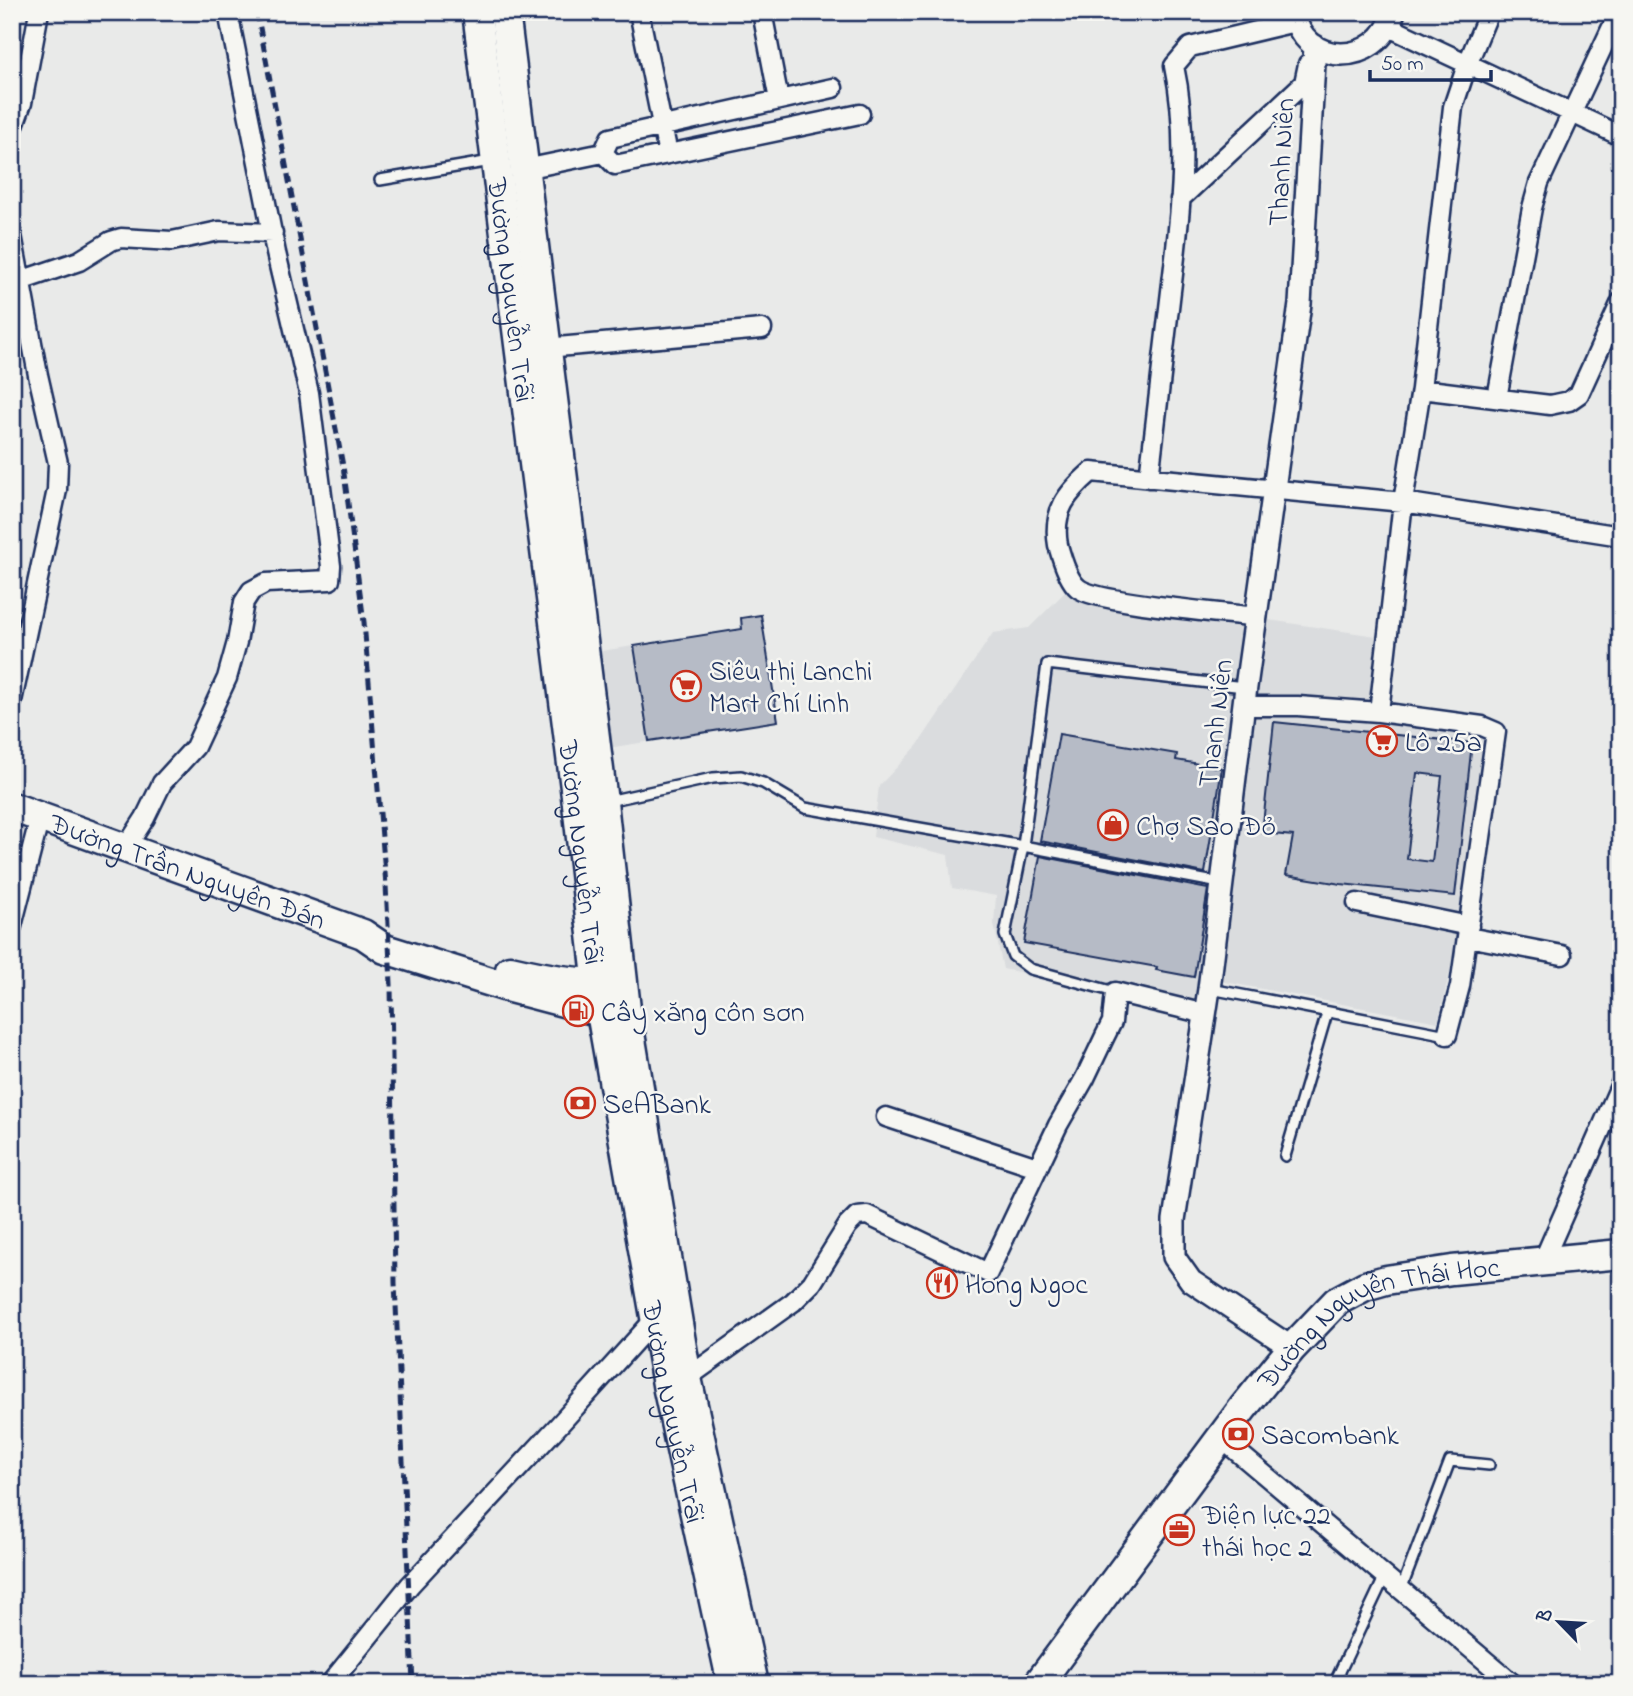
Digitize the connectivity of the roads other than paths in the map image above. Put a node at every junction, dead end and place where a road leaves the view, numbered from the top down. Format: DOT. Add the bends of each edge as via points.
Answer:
graph roads {
  1 [pos="39,12"];
  2 [pos="228,12"];
  3 [pos="477,12"];
  4 [pos="505,12"];
  5 [pos="639,12"];
  6 [pos="762,12"];
  7 [pos="1489,12"];
  8 [pos="1619,12"];
  9 [pos="1295,17"];
  10 [pos="1392,20"];
  11 [pos="1313,45"];
  12 [pos="1467,65"];
  13 [pos="833,88"];
  14 [pos="779,100"];
  15 [pos="1571,112"];
  16 [pos="860,114"];
  17 [pos="662,127"];
  18 [pos="12,131"];
  19 [pos="1621,135"];
  20 [pos="603,153"];
  21 [pos="668,154"];
  22 [pos="496,160"];
  23 [pos="525,169"];
  24 [pos="380,180"];
  25 [pos="1180,199"];
  26 [pos="273,233"];
  27 [pos="12,235"];
  28 [pos="20,281"];
  29 [pos="1621,302"];
  30 [pos="762,329"];
  31 [pos="546,348"];
  32 [pos="1421,389"];
  33 [pos="1497,398"];
  34 [pos="1149,478"];
  35 [pos="1274,490"];
  36 [pos="1403,502"];
  37 [pos="1621,536"];
  38 [pos="1257,617"];
  39 [pos="1245,697"];
  40 [pos="12,701"];
  41 [pos="1378,712"];
  42 [pos="590,803"];
  43 [pos="12,807"];
  44 [pos="40,817"];
  45 [pos="1023,846"];
  46 [pos="125,849"];
  47 [pos="1222,884"];
  48 [pos="1357,903"];
  49 [pos="12,926"];
  50 [pos="1468,931"];
  51 [pos="1562,955"];
  52 [pos="1209,989"];
  53 [pos="1115,992"];
  54 [pos="612,997"];
  55 [pos="1327,1013"];
  56 [pos="1205,1014"];
  57 [pos="1447,1035"];
  58 [pos="1621,1084"];
  59 [pos="886,1117"];
  60 [pos="1285,1156"];
  61 [pos="1037,1167"];
  62 [pos="1621,1254"];
  63 [pos="1543,1262"];
  64 [pos="655,1319"];
  65 [pos="1292,1348"];
  66 [pos="677,1384"];
  67 [pos="1221,1438"];
  68 [pos="1489,1465"];
  69 [pos="1385,1576"];
  70 [pos="1402,1590"];
  71 [pos="330,1684"];
  72 [pos="732,1684"];
  73 [pos="754,1684"];
  74 [pos="1038,1684"];
  75 [pos="1334,1684"];
  76 [pos="1513,1684"];
  1 -- 18 [label="street" via="22,103"];
  2 -- 26 [label="street"];
  3 -- 22 [label="highway, Đường Nguyễn Trãi"];
  4 -- 23 [label="highway, Đường Nguyễn Trãi"];
  5 -- 17 [label="street"];
  6 -- 14 [label="street"];
  7 -- 12 [label="street"];
  8 -- 15 [label="street"];
  9 -- 11 [label="street"];
  9 -- 25 [label="street" via="1190,47 1174,66 1183,135"];
  10 -- 11 [label="street" via="1379,40 1364,50 1331,53"];
  10 -- 12 [label="street"];
  11 -- 25 [label="street" via="1304,83"];
  11 -- 35 [label="street, Thanh Niên" via="1300,304"];
  12 -- 15 [label="street"];
  12 -- 32 [label="street" via="1453,107"];
  13 -- 14 [label="street"];
  14 -- 17 [label="street"];
  15 -- 19 [label="street"];
  15 -- 33 [label="street" via="1532,208"];
  16 -- 21 [label="street"];
  17 -- 20 [label="street" via="610,138"];
  17 -- 21 [label="street"];
  20 -- 21 [label="street" via="615,165"];
  20 -- 23 [label="street"];
  22 -- 24 [label="lane"];
  22 -- 42 [label="highway, Đường Nguyễn Trãi"];
  23 -- 31 [label="highway, Đường Nguyễn Trãi"];
  25 -- 34 [label="street"];
  26 -- 28 [label="street" via="219,231 172,241 121,238 79,261"];
  26 -- 46 [label="street" via="309,393 330,580 266,583 251,591 244,602 227,678 195,747 162,783"];
  27 -- 28 [label="street"];
  28 -- 40 [label="street" via="58,463 57,489"];
  29 -- 33 [label="street" via="1579,394 1550,405"];
  30 -- 31 [label="street"];
  31 -- 42 [label="highway, Đường Nguyễn Trãi"];
  32 -- 33 [label="street"];
  32 -- 36 [label="street"];
  34 -- 35 [label="street"];
  34 -- 38 [label="street" via="1091,472 1068,492 1055,529 1061,560 1077,588 1102,597"];
  35 -- 36 [label="street"];
  35 -- 38 [label="street, Thanh Niên"];
  36 -- 37 [label="street"];
  36 -- 41 [label="street"];
  38 -- 39 [label="street, Thanh Niên"];
  39 -- 41 [label="street"];
  39 -- 45 [label="lane" via="1047,664"];
  39 -- 47 [label="street, Thanh Niên"];
  41 -- 50 [label="street" via="1482,726 1496,732"];
  42 -- 45 [label="lane" via="741,776 764,783 804,808"];
  42 -- 54 [label="highway, Đường Nguyễn Trãi"];
  43 -- 44 [label="highway, Đường Trần Nguyên Đán"];
  44 -- 46 [label="highway, Đường Trần Nguyên Đán"];
  44 -- 49 [label="street"];
  45 -- 47 [label="lane"];
  45 -- 53 [label="lane" via="1005,935 1013,956 1030,969"];
  46 -- 54 [label="highway, Đường Trần Nguyên Đán" via="363,934 385,949 510,989"];
  47 -- 52 [label="street, Thanh Niên"];
  48 -- 50 [label="street"];
  50 -- 51 [label="street"];
  50 -- 57 [label="street"];
  52 -- 55 [label="lane"];
  52 -- 56 [label="street, Thanh Niên"];
  53 -- 56 [label="street"];
  53 -- 61 [label="street" via="1112,1022"];
  54 -- 64 [label="highway, Đường Nguyễn Trãi"];
  54 -- 66 [label="highway, Đường Nguyễn Trãi"];
  55 -- 57 [label="lane"];
  55 -- 60 [label="lane"];
  56 -- 65 [label="street, Thanh Niên" via="1174,1220 1174,1257 1191,1281"];
  58 -- 63 [label="street"];
  59 -- 61 [label="street"];
  61 -- 66 [label="street" via="988,1273 867,1215 857,1216 812,1283 793,1302"];
  62 -- 63 [label="highway, Đường Nguyễn Thái Học"];
  63 -- 65 [label="highway, Đường Nguyễn Thái Học" via="1452,1270 1365,1286 1338,1301"];
  64 -- 66 [label="highway, Đường Nguyễn Trãi"];
  64 -- 71 [label="street" via="410,1585"];
  65 -- 67 [label="highway, Đường Nguyễn Thái Học"];
  66 -- 72 [label="highway, Đường Nguyễn Trãi"];
  66 -- 73 [label="highway, Đường Nguyễn Trãi"];
  67 -- 69 [label="street"];
  67 -- 74 [label="highway, Đường Nguyễn Thái Học"];
  68 -- 70 [label="lane" via="1450,1461"];
  69 -- 70 [label="street"];
  69 -- 75 [label="lane"];
  70 -- 76 [label="street"];
}
